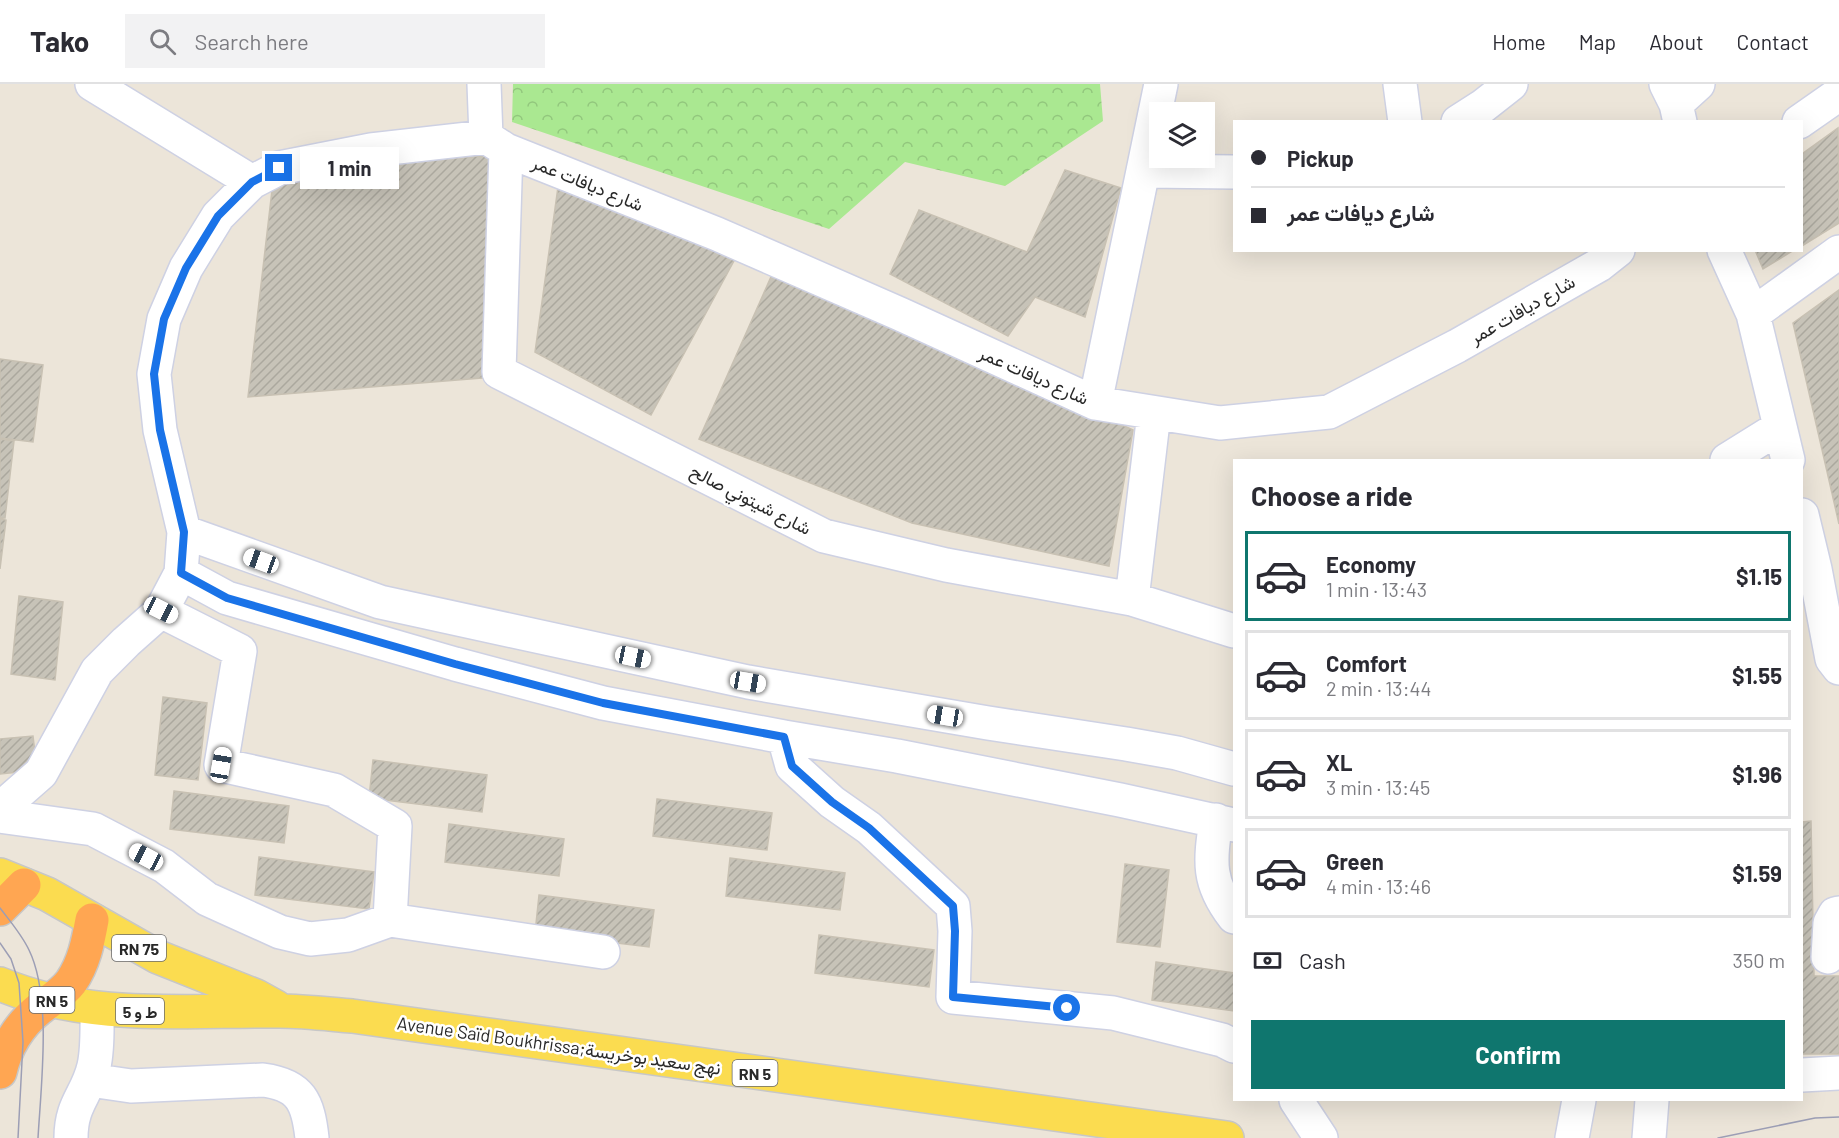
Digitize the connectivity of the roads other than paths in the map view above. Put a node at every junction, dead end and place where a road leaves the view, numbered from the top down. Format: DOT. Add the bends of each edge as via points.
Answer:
graph roads {
  1 [pos="92,84"];
  2 [pos="484,84"];
  3 [pos="1161,84"];
  4 [pos="1400,84"];
  5 [pos="1511,84"];
  6 [pos="124,93"];
  7 [pos="1839,94"];
  8 [pos="1405,120"];
  9 [pos="1461,120"];
  10 [pos="1802,120"];
  11 [pos="496,143"];
  12 [pos="1144,171"];
  13 [pos="1233,172"];
  14 [pos="252,182"];
  15 [pos="1615,252"];
  16 [pos="1725,252"];
  17 [pos="1839,252"];
  18 [pos="1753,314"];
  19 [pos="1095,403"];
  20 [pos="1154,413"];
  21 [pos="1780,427"];
  22 [pos="1729,459"];
  23 [pos="1788,459"];
  24 [pos="1803,518"];
  25 [pos="184,532"];
  26 [pos="181,573"];
  27 [pos="1132,599"];
  28 [pos="1839,599"];
  29 [pos="161,610"];
  30 [pos="1233,631"];
  31 [pos="1836,663"];
  32 [pos="784,737"];
  33 [pos="1233,769"];
  34 [pos="0,804"];
  35 [pos="0,816"];
  36 [pos="1225,822"];
  37 [pos="12,880"];
  38 [pos="0,909"];
  39 [pos="1839,913"];
  40 [pos="1233,915"];
  41 [pos="92,920"];
  42 [pos="390,920"];
  43 [pos="603,952"];
  44 [pos="1828,957"];
  45 [pos="0,984"];
  46 [pos="51,1000"];
  47 [pos="97,1009"];
  48 [pos="283,1011"];
  49 [pos="1233,1046"];
  50 [pos="0,1072"];
  51 [pos="1839,1073"];
  52 [pos="1803,1075"];
  53 [pos="90,1080"];
  54 [pos="1297,1101"];
  55 [pos="1579,1101"];
  56 [pos="1652,1101"];
  57 [pos="71,1138"];
  58 [pos="312,1138"];
  59 [pos="1227,1138"];
  60 [pos="1321,1138"];
  61 [pos="1572,1138"];
  62 [pos="1649,1138"];
  1 -- 6 [label="street"];
  2 -- 11 [label="street"];
  3 -- 12 [label="street"];
  4 -- 8 [label="street"];
  5 -- 9 [label="street"];
  6 -- 14 [label="street"];
  7 -- 10 [label="street"];
  11 -- 14 [label="street, شارع ديافات عمر" via="371,150 279,168"];
  11 -- 19 [label="street, شارع ديافات عمر" via="717,234"];
  11 -- 27 [label="street, شارع شيتوني صالح" via="499,372 824,536 945,565"];
  12 -- 13 [label="street"];
  12 -- 19 [label="street"];
  14 -- 25 [label="street, شارع ديافات عمر" via="218,216 186,268 164,319 154,374 160,430"];
  15 -- 20 [label="street, شارع ديافات عمر" via="1457,346 1329,412 1220,423"];
  16 -- 18 [label="street"];
  17 -- 18 [label="street"];
  18 -- 21 [label="street"];
  19 -- 20 [label="street, شارع ديافات عمر"];
  20 -- 27 [label="street"];
  21 -- 22 [label="street"];
  21 -- 23 [label="street"];
  24 -- 31 [label="street"];
  25 -- 26 [label="street, شارع ديافات عمر"];
  25 -- 33 [label="street" via="380,602 748,682 1177,753"];
  26 -- 29 [label="street"];
  26 -- 32 [label="street" via="227,598 455,664 603,703"];
  27 -- 30 [label="street, شارع شيتوني صالح"];
  28 -- 31 [label="street"];
  29 -- 34 [label="street" via="97,671 41,773 8,802"];
  29 -- 42 [label="street" via="240,651 221,765 334,790 395,826"];
  32 -- 36 [label="street" via="920,760"];
  32 -- 49 [label="street" via="792,766 869,828 953,906 953,997 1113,1013"];
  35 -- 42 [label="street" via="93,829 164,866 207,899 280,932 310,939 348,935"];
  36 -- 40 [label="street" via="1212,848 1212,876"];
  37 -- 38 [label="highway"];
  37 -- 41 [label="main road, Avenue Saïd Boukhrissa;نهج سعيد بوخريسة / RN 75" via="47,894"];
  39 -- 44 [label="street" via="1830,922"];
  41 -- 46 [label="highway, RN 5" via="83,958 70,983"];
  41 -- 48 [label="main road, Avenue Saïd Boukhrissa;نهج سعيد بوخريسة / RN 75" via="158,957 256,996"];
  42 -- 43 [label="street"];
  45 -- 46 [label="main road, Avenue Saïd Boukhrissa;نهج سعيد بوخريسة / ط و 5"];
  46 -- 47 [label="main road, Avenue Saïd Boukhrissa;نهج سعيد بوخريسة / ط و 5"];
  46 -- 50 [label="highway, RN 5" via="22,1024 12,1038"];
  47 -- 48 [label="main road, Avenue Saïd Boukhrissa;نهج سعيد بوخريسة / ط و 5"];
  47 -- 53 [label="street"];
  48 -- 59 [label="main road, Avenue Saïd Boukhrissa;نهج سعيد بوخريسة / RN 5" via="385,1020"];
  51 -- 52 [label="street"];
  53 -- 57 [label="street" via="75,1108"];
  53 -- 58 [label="street" via="130,1086 279,1082 296,1091 305,1103"];
  54 -- 60 [label="street"];
  55 -- 61 [label="street"];
  56 -- 62 [label="street"];
}
